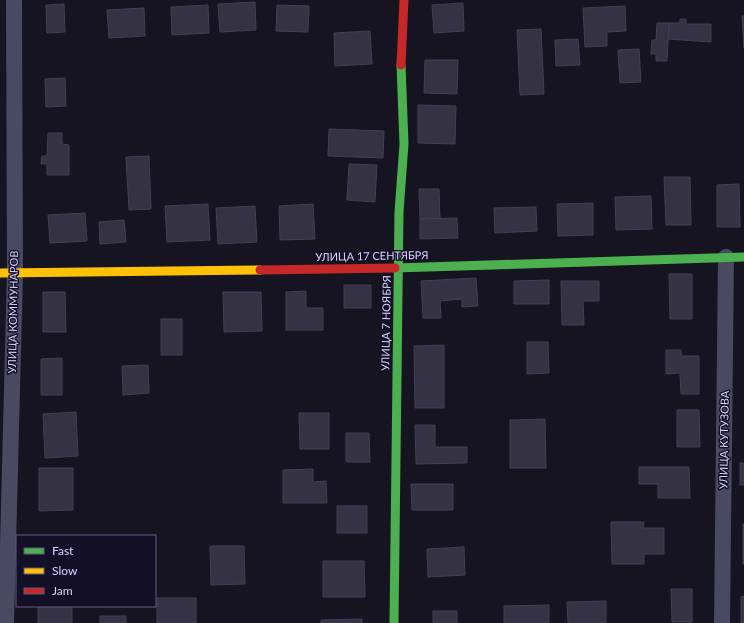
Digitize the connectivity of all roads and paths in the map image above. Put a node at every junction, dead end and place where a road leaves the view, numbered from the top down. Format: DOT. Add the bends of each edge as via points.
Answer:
graph roads {
  1 [pos="14,0"];
  2 [pos="404,0"];
  3 [pos="726,257"];
  4 [pos="744,257"];
  5 [pos="399,268"];
  6 [pos="7,273"];
  7 [pos="6,623"];
  8 [pos="394,623"];
  9 [pos="722,623"];
  1 -- 6 [label="street, УЛИЦА КОММУНАРОВ"];
  2 -- 5 [label="street, УЛИЦА 7 НОЯБРЯ" via="401,60 404,144 399,212"];
  3 -- 4 [label="street, УЛИЦА 17 СЕНТЯБРЯ"];
  3 -- 5 [label="street, УЛИЦА 17 СЕНТЯБРЯ"];
  3 -- 9 [label="street, УЛИЦА КУТУЗОВА"];
  5 -- 6 [label="street, УЛИЦА 17 СЕНТЯБРЯ"];
  5 -- 8 [label="street, УЛИЦА 7 НОЯБРЯ"];
  6 -- 7 [label="street, УЛИЦА КОММУНАРОВ"];
}
